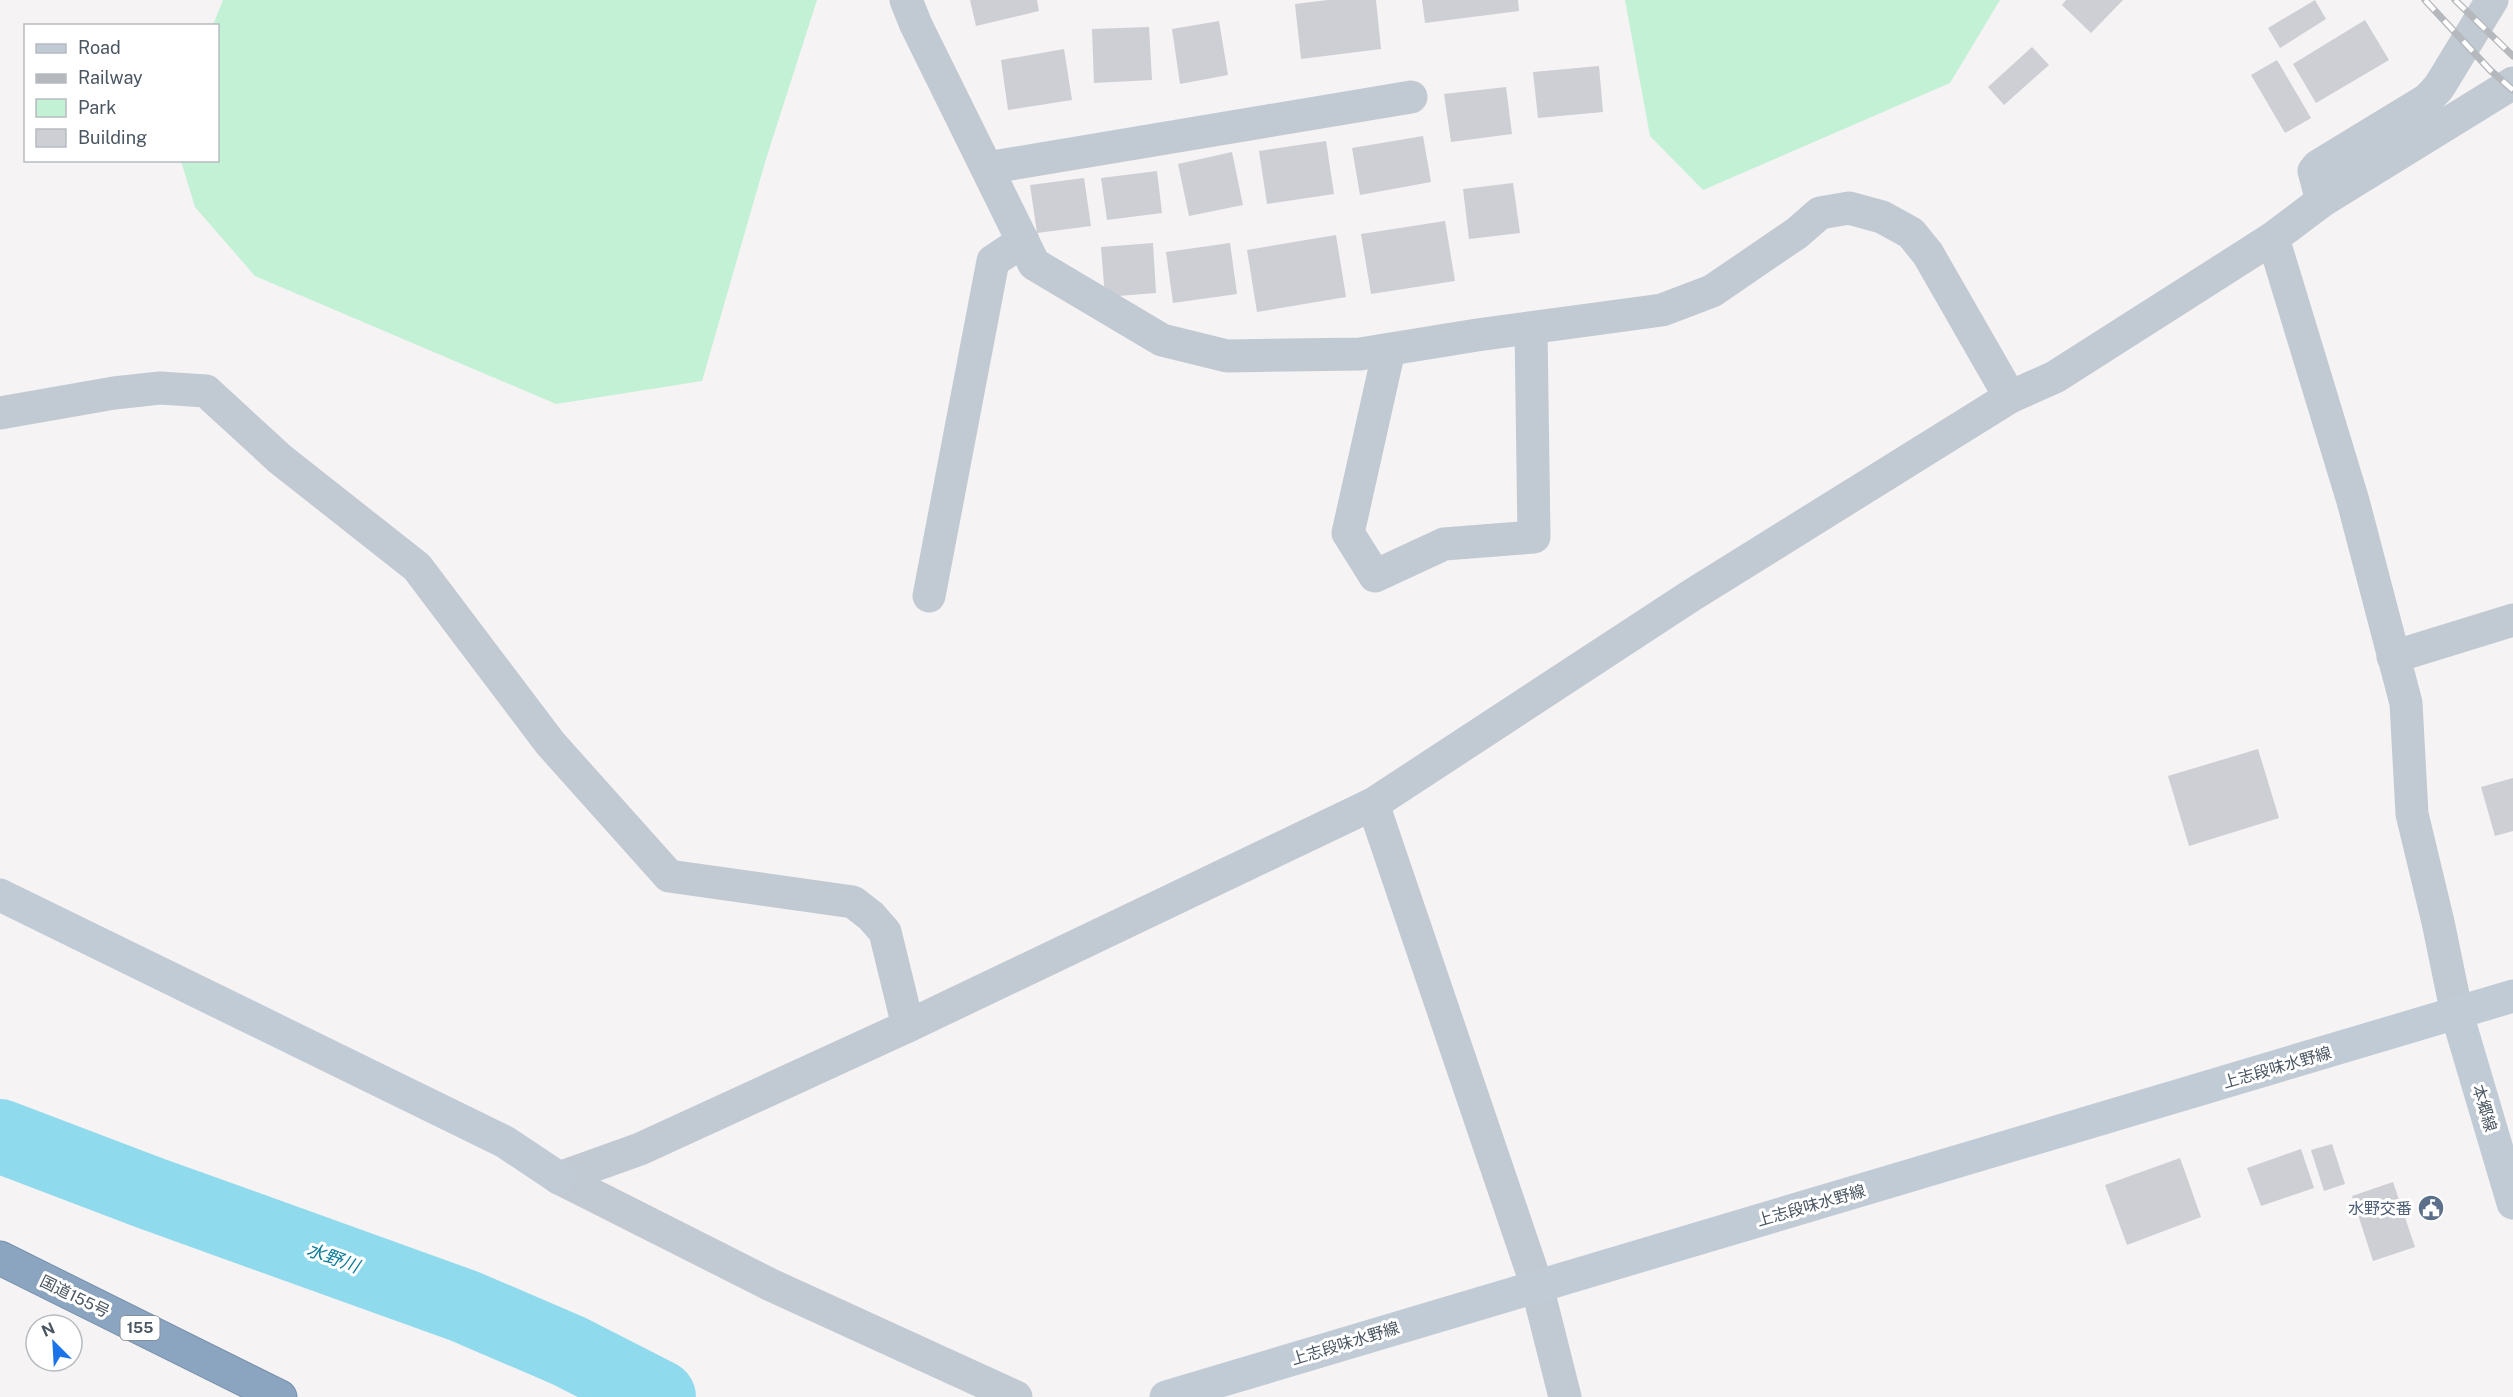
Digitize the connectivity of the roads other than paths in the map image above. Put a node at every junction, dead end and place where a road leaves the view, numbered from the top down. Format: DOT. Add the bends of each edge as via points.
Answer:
graph roads {
  1 [pos="906,0"];
  2 [pos="2492,0"];
  3 [pos="2513,83"];
  4 [pos="1411,97"];
  5 [pos="987,168"];
  6 [pos="2322,201"];
  7 [pos="2273,238"];
  8 [pos="1023,241"];
  9 [pos="1531,329"];
  10 [pos="1389,350"];
  11 [pos="2010,397"];
  12 [pos="0,413"];
  13 [pos="929,596"];
  14 [pos="2513,620"];
  15 [pos="2393,657"];
  16 [pos="1372,804"];
  17 [pos="0,895"];
  18 [pos="2513,996"];
  19 [pos="2457,1014"];
  20 [pos="908,1026"];
  21 [pos="559,1178"];
  22 [pos="2513,1203"];
  23 [pos="0,1258"];
  24 [pos="1537,1286"];
  25 [pos="280,1397"];
  26 [pos="1016,1397"];
  27 [pos="1166,1397"];
  28 [pos="1565,1397"];
  1 -- 5 [label="street"];
  2 -- 6 [label="street" via="2428,99 2318,166 2314,171"];
  3 -- 6 [label="street"];
  4 -- 5 [label="street"];
  5 -- 8 [label="street"];
  6 -- 7 [label="street"];
  7 -- 11 [label="street" via="2055,378"];
  7 -- 15 [label="street" via="2353,501"];
  8 -- 10 [label="street" via="1034,264 1162,340 1227,356"];
  8 -- 13 [label="street" via="993,261"];
  9 -- 10 [label="street"];
  9 -- 10 [label="street" via="1534,537 1444,544 1374,576 1348,533"];
  9 -- 11 [label="street" via="1662,310 1712,291 1820,213 1849,208 1882,217 1911,233 1929,254"];
  11 -- 16 [label="street" via="1692,595"];
  12 -- 20 [label="street" via="160,388 206,391 280,459 417,567 549,742 669,876 853,902 871,916 885,932"];
  14 -- 15 [label="street"];
  15 -- 19 [label="street" via="2406,702 2412,814"];
  16 -- 20 [label="street"];
  16 -- 24 [label="street"];
  17 -- 21 [label="street" via="505,1142"];
  18 -- 19 [label="street, 上志段味水野線"];
  19 -- 22 [label="street, 本郷線"];
  19 -- 24 [label="street, 上志段味水野線"];
  20 -- 21 [label="street" via="640,1149"];
  21 -- 26 [label="street" via="771,1285"];
  23 -- 25 [label="highway, 国道155号 / 155"];
  24 -- 27 [label="street, 上志段味水野線"];
  24 -- 28 [label="street"];
}
